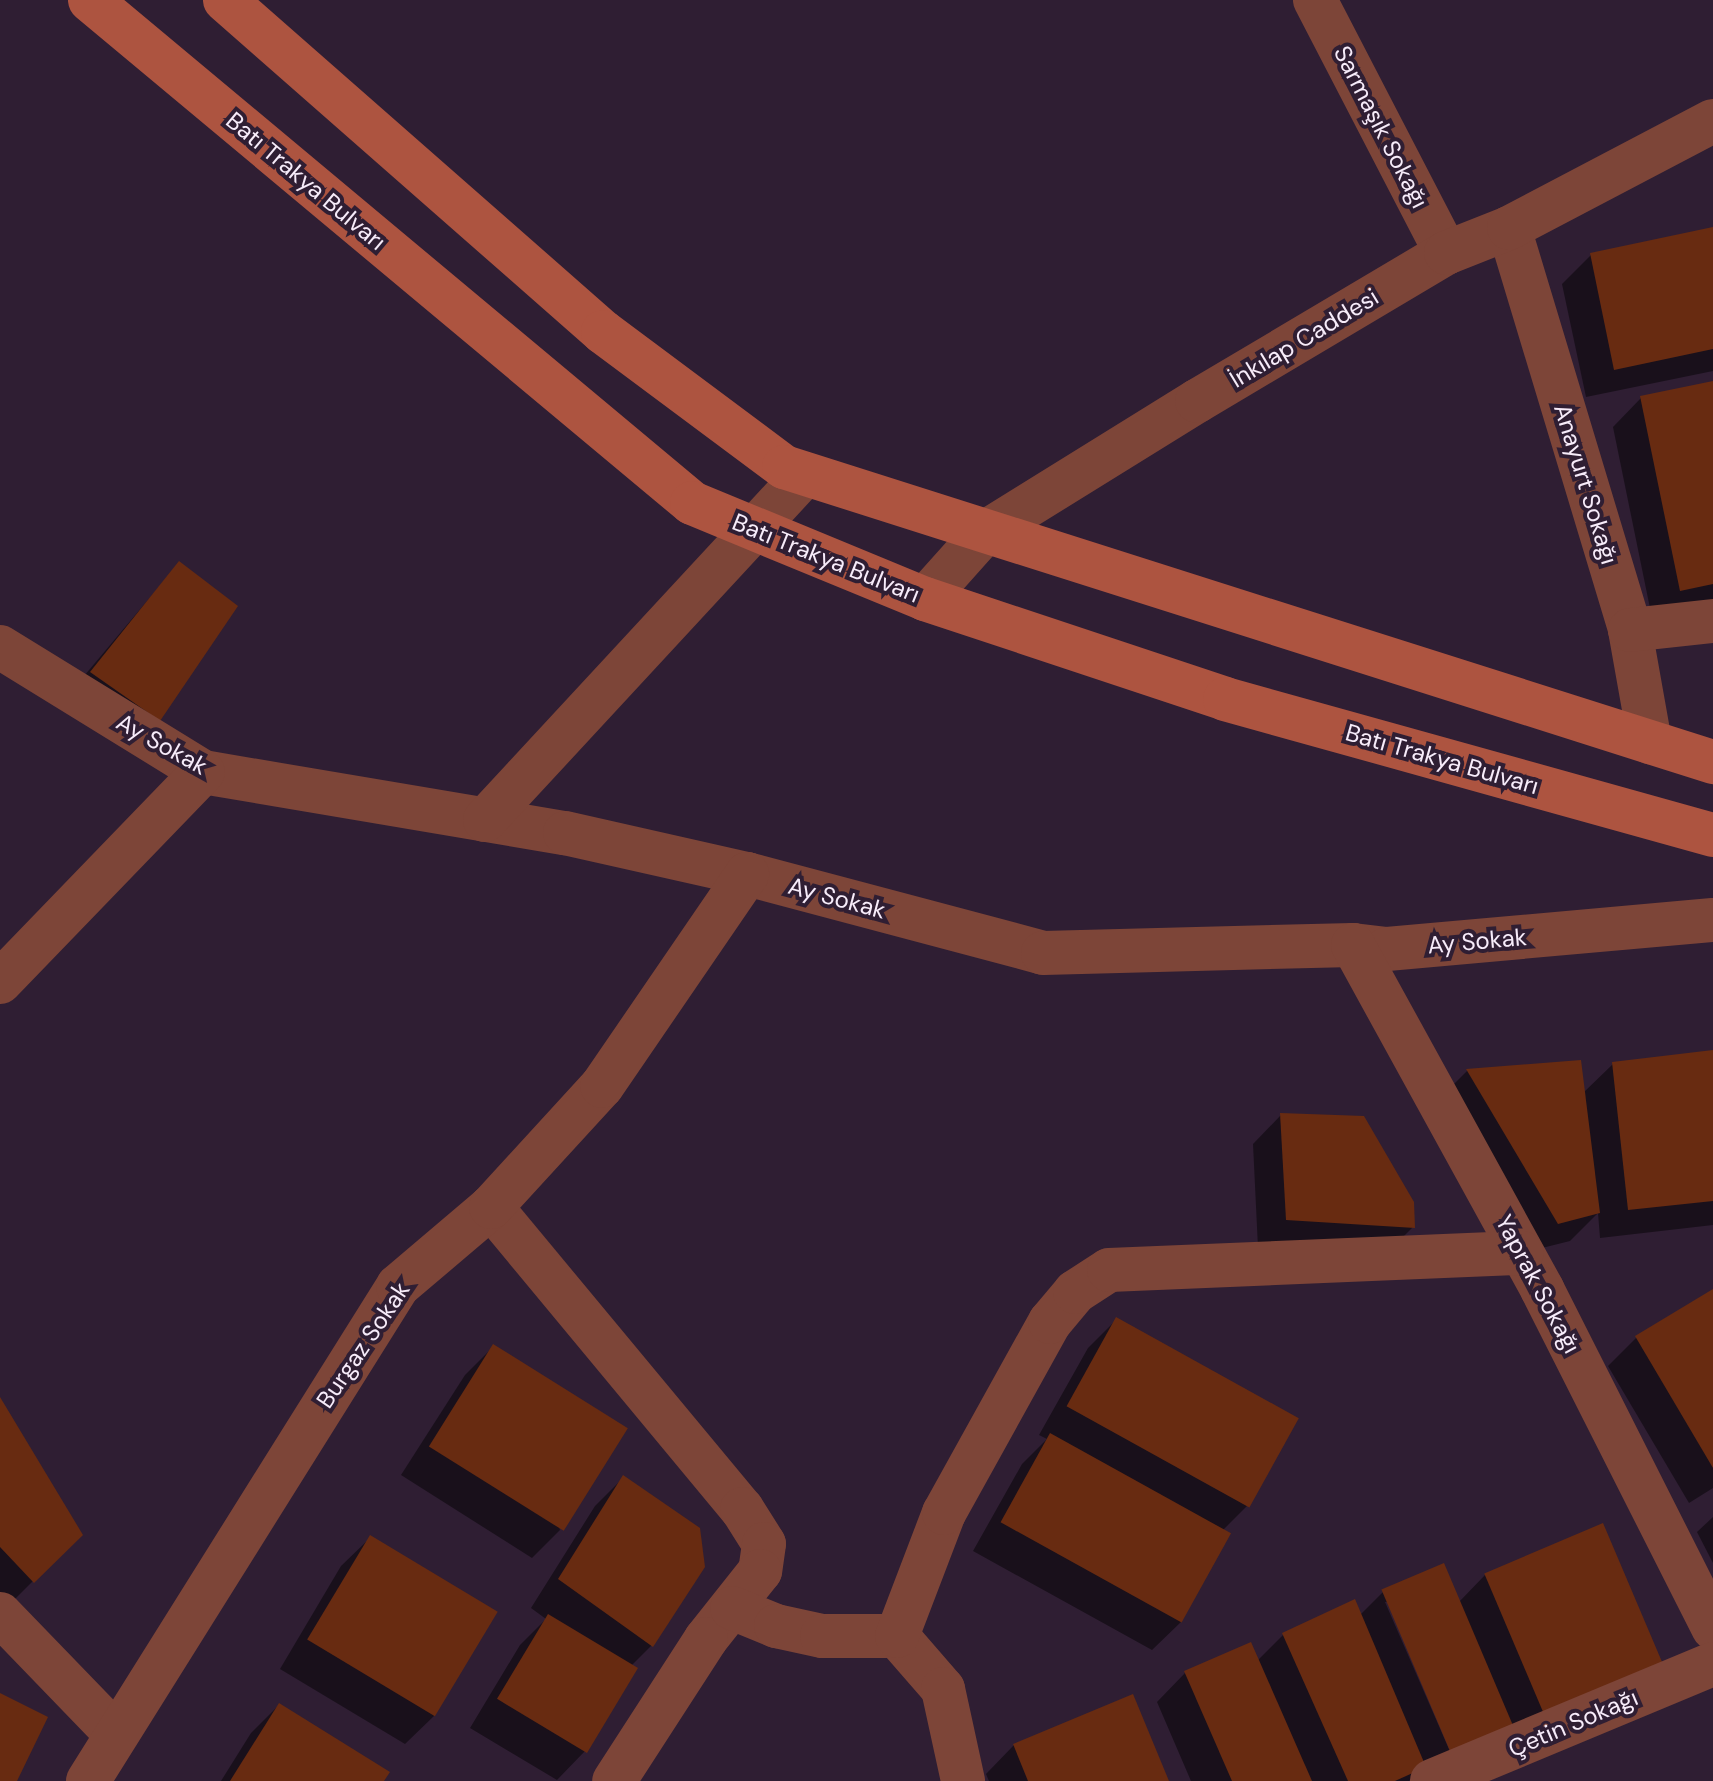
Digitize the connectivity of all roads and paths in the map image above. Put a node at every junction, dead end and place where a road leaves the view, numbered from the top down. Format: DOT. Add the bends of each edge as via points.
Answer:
graph roads {
  1 [pos="90,0"];
  2 [pos="225,0"];
  3 [pos="1315,0"];
  4 [pos="1713,121"];
  5 [pos="1509,228"];
  6 [pos="1446,253"];
  7 [pos="805,474"];
  8 [pos="754,529"];
  9 [pos="984,533"];
  10 [pos="925,599"];
  11 [pos="1713,621"];
  12 [pos="1630,630"];
  13 [pos="0,647"];
  14 [pos="1650,742"];
  15 [pos="1713,762"];
  16 [pos="203,772"];
  17 [pos="485,820"];
  18 [pos="1713,835"];
  19 [pos="747,874"];
  20 [pos="1713,920"];
  21 [pos="1353,945"];
  22 [pos="0,982"];
  23 [pos="491,1207"];
  24 [pos="1522,1253"];
  25 [pos="732,1608"];
  26 [pos="0,1614"];
  27 [pos="1713,1628"];
  28 [pos="897,1636"];
  29 [pos="1713,1664"];
  30 [pos="116,1734"];
  31 [pos="958,1738"];
  32 [pos="88,1781"];
  33 [pos="614,1781"];
  34 [pos="927,1781"];
  35 [pos="963,1781"];
  36 [pos="1432,1781"];
  1 -- 8 [label="main road, Batı Trakya Bulvarı" via="692,503"];
  2 -- 7 [label="main road" via="603,332 784,467"];
  3 -- 6 [label="street, Sarmaşık Sokağı"];
  4 -- 5 [label="street, İnkılap Caddesi"];
  5 -- 6 [label="street, İnkılap Caddesi"];
  5 -- 12 [label="street, Anayurt Sokağı"];
  6 -- 9 [label="street, İnkılap Caddesi"];
  7 -- 8 [label="street"];
  7 -- 9 [label="main road"];
  8 -- 10 [label="main road, Batı Trakya Bulvarı"];
  8 -- 17 [label="street"];
  9 -- 10 [label="street, İnkılap Caddesi"];
  9 -- 14 [label="main road"];
  10 -- 18 [label="main road, Batı Trakya Bulvarı" via="1225,699"];
  11 -- 12 [label="street"];
  12 -- 14 [label="street, Anayurt Sokağı"];
  13 -- 16 [label="street, Ay Sokak"];
  14 -- 15 [label="main road"];
  16 -- 17 [label="street, Ay Sokak"];
  16 -- 22 [label="street"];
  17 -- 19 [label="street, Ay Sokak"];
  19 -- 21 [label="street, Ay Sokak" via="1043,953"];
  19 -- 23 [label="street, Burgaz Sokak" via="602,1086"];
  20 -- 21 [label="street, Ay Sokak" via="1387,949"];
  21 -- 24 [label="street, Yaprak Sokağı"];
  23 -- 25 [label="street" via="742,1509 764,1544 760,1571"];
  23 -- 30 [label="street, Burgaz Sokak" via="398,1286"];
  24 -- 27 [label="street, Yaprak Sokağı"];
  24 -- 28 [label="street" via="1109,1270 1075,1292 1050,1322 944,1513"];
  25 -- 28 [label="street" via="776,1626 822,1636"];
  25 -- 33 [label="street"];
  26 -- 30 [label="street"];
  28 -- 31 [label="street" via="943,1689"];
  29 -- 36 [label="street, Çetin Sokağı"];
  30 -- 32 [label="street, Burgaz Sokak"];
  31 -- 34 [label="street"];
  31 -- 35 [label="street"];
}
